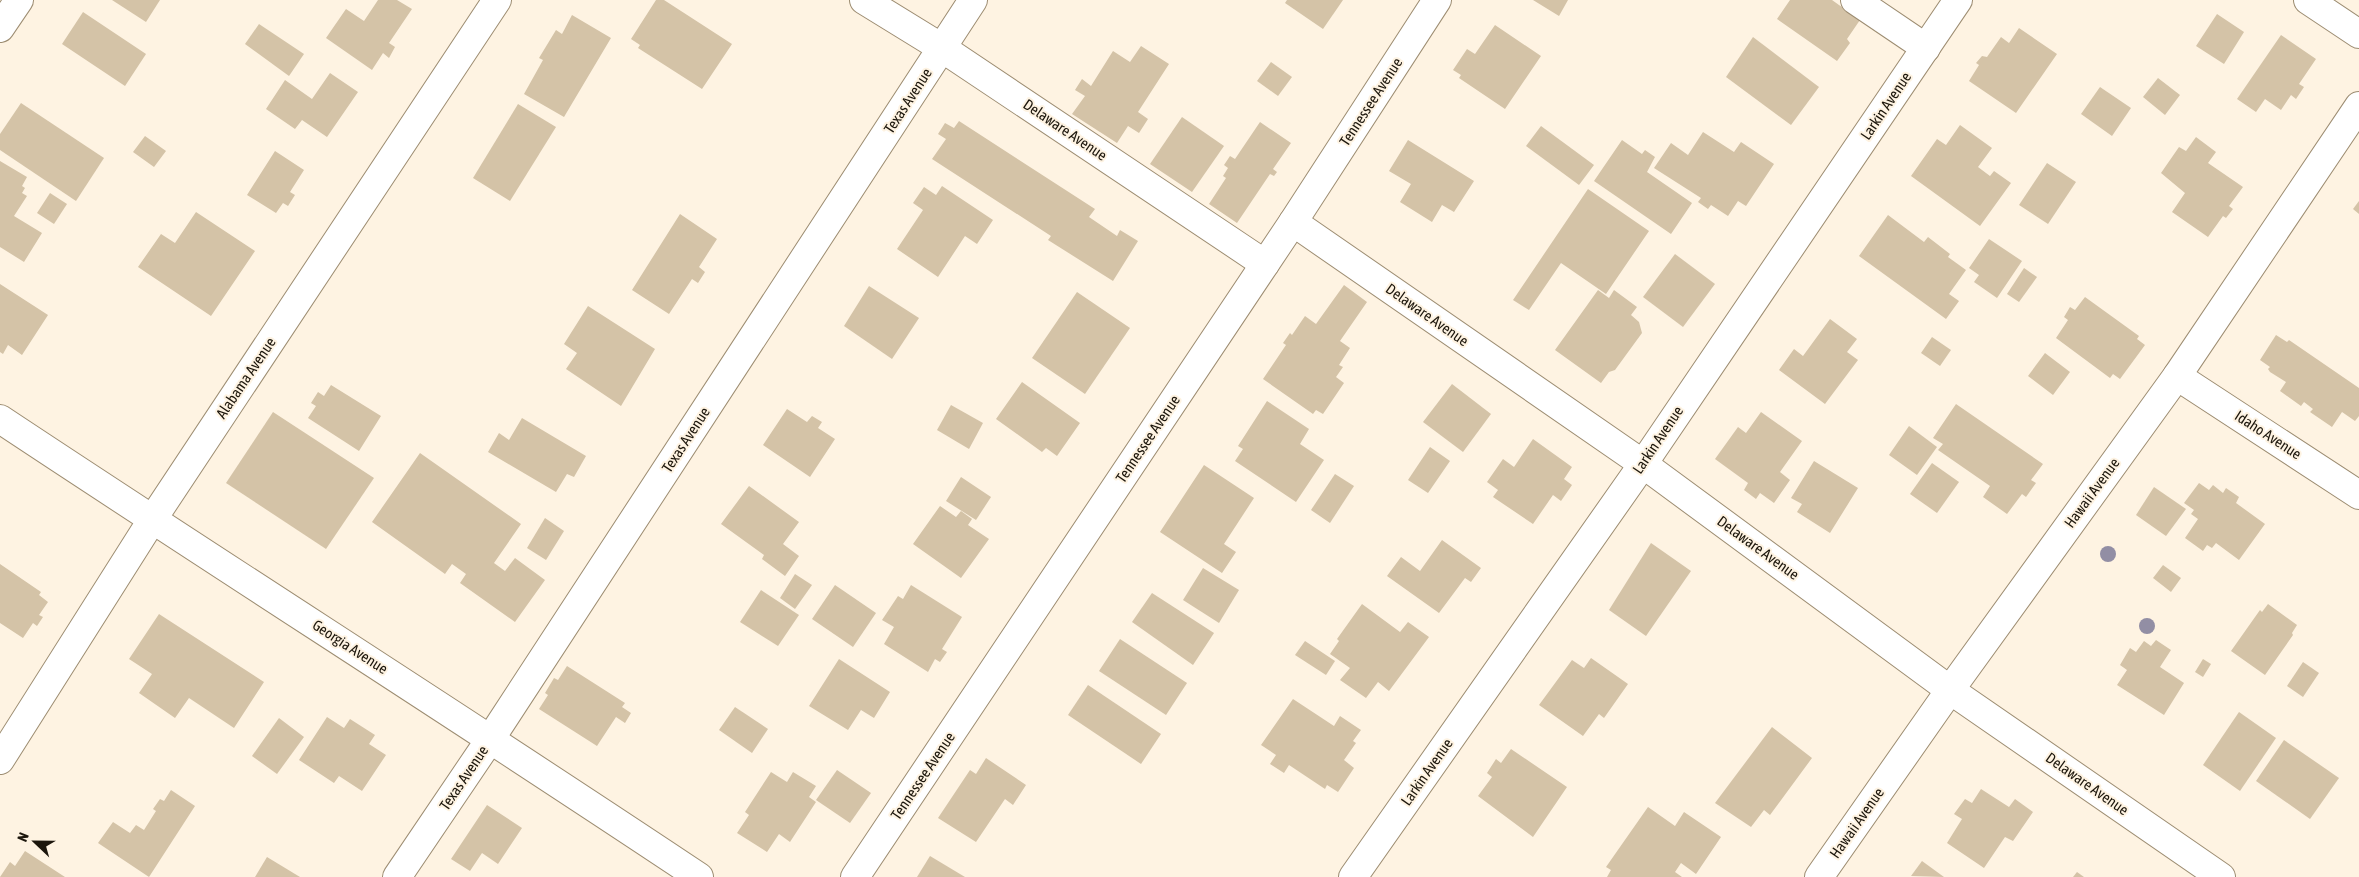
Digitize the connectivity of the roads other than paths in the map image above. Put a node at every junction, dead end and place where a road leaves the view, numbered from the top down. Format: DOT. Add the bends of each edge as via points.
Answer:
graph roads {
  1 [pos="19,0"];
  2 [pos="497,0"];
  3 [pos="864,0"];
  4 [pos="973,0"];
  5 [pos="1437,0"];
  6 [pos="1855,0"];
  7 [pos="1958,0"];
  8 [pos="2308,0"];
  9 [pos="0,28"];
  10 [pos="2359,34"];
  11 [pos="942,48"];
  12 [pos="1926,48"];
  13 [pos="2359,106"];
  14 [pos="1293,222"];
  15 [pos="1265,264"];
  16 [pos="2177,376"];
  17 [pos="0,418"];
  18 [pos="1643,464"];
  19 [pos="2359,495"];
  20 [pos="152,520"];
  21 [pos="1950,690"];
  22 [pos="491,738"];
  23 [pos="0,760"];
  24 [pos="397,877"];
  25 [pos="699,877"];
  26 [pos="856,877"];
  27 [pos="1354,877"];
  28 [pos="1819,877"];
  29 [pos="2221,877"];
  1 -- 9 [label="street"];
  2 -- 20 [label="street, Alabama Avenue"];
  3 -- 11 [label="street, Delaware Avenue"];
  4 -- 11 [label="street, Texas Avenue"];
  5 -- 14 [label="street, Tennessee Avenue"];
  6 -- 12 [label="street"];
  7 -- 12 [label="street, Larkin Avenue"];
  8 -- 10 [label="street"];
  11 -- 15 [label="street, Delaware Avenue"];
  11 -- 22 [label="street, Texas Avenue"];
  12 -- 18 [label="street, Larkin Avenue"];
  13 -- 16 [label="street, Hawaii Avenue"];
  14 -- 15 [label="street, Tennessee Avenue"];
  14 -- 18 [label="street, Delaware Avenue"];
  15 -- 26 [label="street, Tennessee Avenue"];
  16 -- 19 [label="street, Idaho Avenue"];
  16 -- 21 [label="street, Hawaii Avenue"];
  17 -- 20 [label="street, Georgia Avenue"];
  18 -- 21 [label="street, Delaware Avenue"];
  18 -- 27 [label="street, Larkin Avenue"];
  20 -- 22 [label="street, Georgia Avenue"];
  20 -- 23 [label="street, Alabama Avenue"];
  21 -- 28 [label="street, Hawaii Avenue"];
  21 -- 29 [label="street, Delaware Avenue"];
  22 -- 24 [label="street, Texas Avenue"];
  22 -- 25 [label="street, Georgia Avenue"];
}
